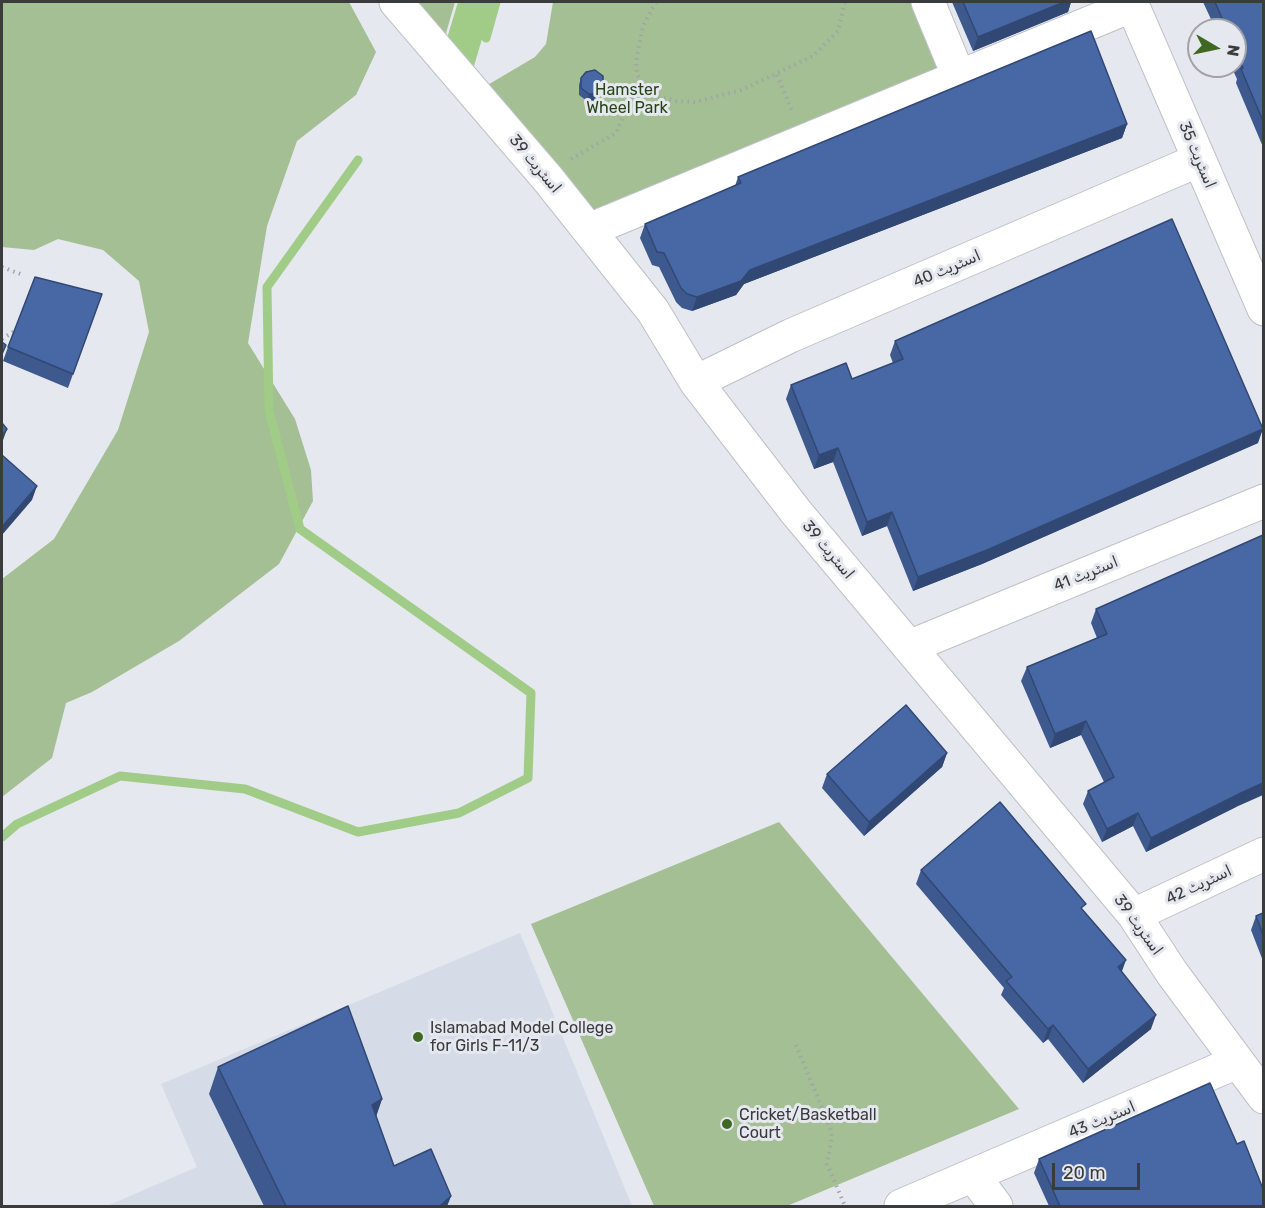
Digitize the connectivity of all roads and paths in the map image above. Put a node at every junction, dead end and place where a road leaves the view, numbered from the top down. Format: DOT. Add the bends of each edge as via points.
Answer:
graph roads {
  1 [pos="396,2"];
  2 [pos="656,2"];
  3 [pos="845,2"];
  4 [pos="928,2"];
  5 [pos="1132,3"];
  6 [pos="777,75"];
  7 [pos="959,77"];
  8 [pos="642,84"];
  9 [pos="806,140"];
  10 [pos="1199,160"];
  11 [pos="548,179"];
  12 [pos="589,230"];
  13 [pos="2,267"];
  14 [pos="23,274"];
  15 [pos="1263,309"];
  16 [pos="22,326"];
  17 [pos="2,339"];
  18 [pos="696,382"];
  19 [pos="1263,501"];
  20 [pos="909,647"];
  21 [pos="1263,854"];
  22 [pos="1134,915"];
  23 [pos="796,1045"];
  24 [pos="1237,1062"];
  25 [pos="1263,1097"];
  26 [pos="973,1175"];
  27 [pos="845,1206"];
  28 [pos="901,1206"];
  29 [pos="996,1206"];
  1 -- 11 [label="street, اسٹریٹ 39"];
  2 -- 8 [label="path" via="646,16 636,61"];
  3 -- 6 [label="path" via="834,36 813,56"];
  4 -- 7 [label="street"];
  5 -- 7 [label="street"];
  5 -- 10 [label="street, اسٹریٹ 35"];
  6 -- 8 [label="path" via="731,94 695,102 662,99"];
  6 -- 9 [label="path"];
  7 -- 9 [label="street"];
  8 -- 11 [label="path" via="632,96 616,133 568,161"];
  9 -- 12 [label="street"];
  10 -- 15 [label="street, اسٹریٹ 35"];
  10 -- 18 [label="street, اسٹریٹ 40" via="790,336"];
  11 -- 12 [label="street, اسٹریٹ 39"];
  12 -- 18 [label="street, اسٹریٹ 39" via="653,311"];
  13 -- 14 [label="path"];
  16 -- 17 [label="path"];
  18 -- 20 [label="street, اسٹریٹ 39" via="796,512"];
  19 -- 20 [label="street, اسٹریٹ 41"];
  20 -- 22 [label="street, اسٹریٹ 39"];
  21 -- 22 [label="street, اسٹریٹ 42"];
  22 -- 24 [label="street, اسٹریٹ 39"];
  23 -- 27 [label="path" via="830,1127 827,1164"];
  24 -- 25 [label="street, اسٹریٹ 39"];
  24 -- 26 [label="street, اسٹریٹ 43"];
  26 -- 28 [label="street, اسٹریٹ 43"];
  26 -- 29 [label="street"];
}
